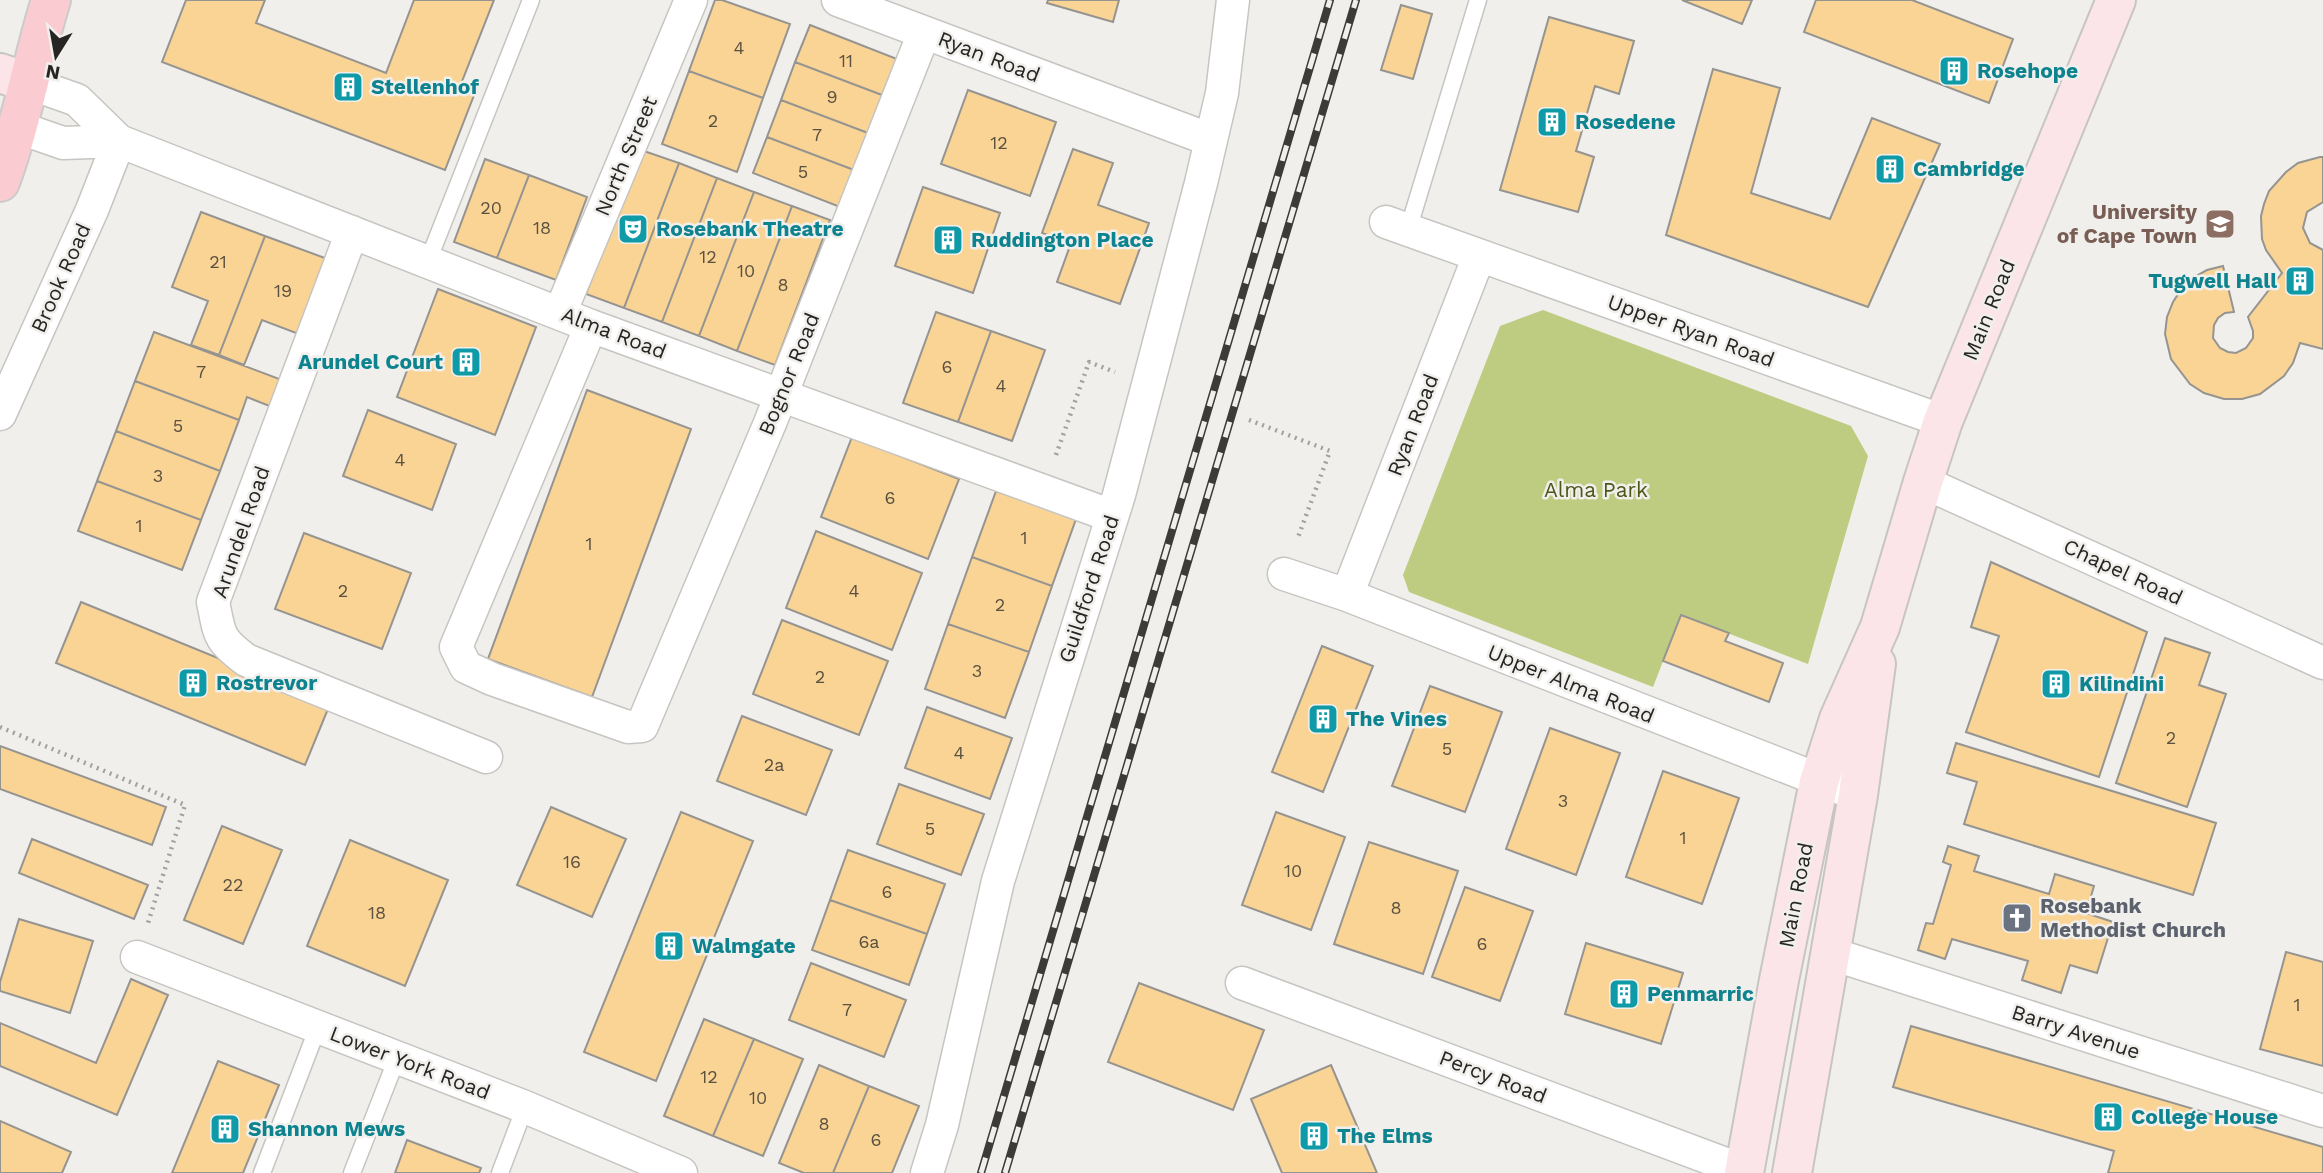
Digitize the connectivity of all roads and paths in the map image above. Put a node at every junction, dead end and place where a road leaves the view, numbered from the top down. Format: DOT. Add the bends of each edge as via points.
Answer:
graph roads {
  1 [pos="51,0"];
  2 [pos="531,0"];
  3 [pos="691,0"];
  4 [pos="838,0"];
  5 [pos="1233,0"];
  6 [pos="1478,0"];
  7 [pos="2116,0"];
  8 [pos="924,33"];
  9 [pos="15,78"];
  10 [pos="9,124"];
  11 [pos="1211,140"];
  12 [pos="119,141"];
  13 [pos="0,182"];
  14 [pos="1397,226"];
  15 [pos="352,232"];
  16 [pos="1479,256"];
  17 [pos="428,261"];
  18 [pos="560,313"];
  19 [pos="591,326"];
  20 [pos="1116,373"];
  21 [pos="781,394"];
  22 [pos="0,414"];
  23 [pos="1249,420"];
  24 [pos="1943,421"];
  25 [pos="1923,482"];
  26 [pos="1043,490"];
  27 [pos="1112,516"];
  28 [pos="1284,574"];
  29 [pos="1347,595"];
  30 [pos="1880,627"];
  31 [pos="2323,663"];
  32 [pos="0,727"];
  33 [pos="486,757"];
  34 [pos="1819,782"];
  35 [pos="1858,795"];
  36 [pos="1829,953"];
  37 [pos="138,957"];
  38 [pos="1242,983"];
  39 [pos="317,1027"];
  40 [pos="397,1058"];
  41 [pos="525,1107"];
  42 [pos="2323,1111"];
  43 [pos="1744,1172"];
  44 [pos="262,1173"];
  45 [pos="352,1173"];
  46 [pos="500,1173"];
  47 [pos="681,1173"];
  48 [pos="927,1173"];
  49 [pos="1792,1173"];
  1 -- 9 [label="main road" via="36,47"];
  2 -- 17 [label="lane"];
  3 -- 18 [label="street, North Street"];
  4 -- 8 [label="street"];
  5 -- 11 [label="street, Guildford Road" via="1222,93"];
  6 -- 14 [label="lane"];
  7 -- 24 [label="main road, Main Road"];
  8 -- 11 [label="street, Ryan Road"];
  8 -- 21 [label="street, Bognor Road"];
  9 -- 10 [label="main road"];
  9 -- 12 [label="street, Alma Road" via="77,100"];
  10 -- 12 [label="street, Alma Road" via="63,143"];
  10 -- 13 [label="main road"];
  11 -- 27 [label="street, Guildford Road"];
  12 -- 15 [label="street, Alma Road"];
  12 -- 22 [label="street, Brook Road"];
  14 -- 16 [label="street, Upper Ryan Road"];
  15 -- 17 [label="street, Alma Road"];
  15 -- 33 [label="street, Arundel Road" via="217,591 218,625 224,644 246,660"];
  16 -- 24 [label="street, Upper Ryan Road"];
  16 -- 29 [label="street, Ryan Road"];
  17 -- 18 [label="street, Alma Road"];
  18 -- 19 [label="street, Alma Road"];
  19 -- 21 [label="street, Alma Road"];
  19 -- 21 [label="street, Bognor Road" via="456,647 466,667 492,680 628,727 642,726"];
  20 -- 26 [label="path" via="1089,362"];
  21 -- 26 [label="street, Alma Road"];
  23 -- 28 [label="path" via="1330,451"];
  24 -- 25 [label="main road, Main Road"];
  25 -- 30 [label="main road, Main Road"];
  25 -- 31 [label="street, Chapel Road"];
  26 -- 27 [label="street, Alma Road"];
  27 -- 48 [label="street, Guildford Road" via="998,881"];
  28 -- 29 [label="street, Upper Alma Road"];
  29 -- 34 [label="street, Upper Alma Road"];
  30 -- 34 [label="main road, Main Road" via="1839,719"];
  30 -- 35 [label="main road, Main Road"];
  32 -- 37 [label="path" via="185,805"];
  34 -- 35 [label="street, Upper Alma Road"];
  34 -- 43 [label="main road, Main Road"];
  35 -- 36 [label="main road, Main Road"];
  36 -- 42 [label="street, Barry Avenue"];
  36 -- 49 [label="main road, Main Road"];
  37 -- 39 [label="street, Lower York Road"];
  38 -- 43 [label="street, Percy Road"];
  39 -- 40 [label="street, Lower York Road"];
  39 -- 44 [label="lane"];
  40 -- 41 [label="street, Lower York Road"];
  40 -- 45 [label="lane"];
  41 -- 46 [label="lane"];
  41 -- 47 [label="street, Lower York Road"];
}
